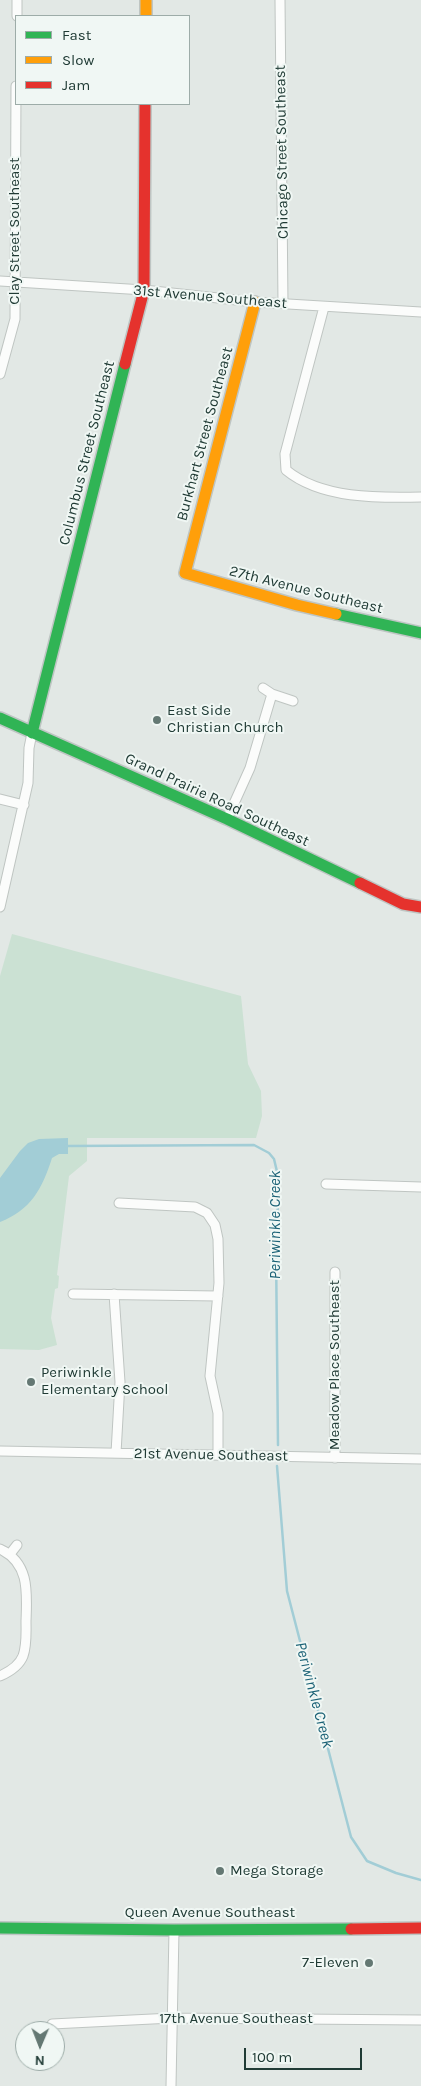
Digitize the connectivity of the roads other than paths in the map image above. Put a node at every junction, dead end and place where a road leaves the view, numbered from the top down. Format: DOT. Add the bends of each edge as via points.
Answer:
graph roads {
  1 [pos="17,0"];
  2 [pos="146,0"];
  3 [pos="280,0"];
  4 [pos="17,15"];
  5 [pos="146,15"];
  6 [pos="16,105"];
  7 [pos="145,105"];
  8 [pos="0,281"];
  9 [pos="14,282"];
  10 [pos="144,290"];
  11 [pos="255,302"];
  12 [pos="283,303"];
  13 [pos="324,307"];
  14 [pos="421,312"];
  15 [pos="0,374"];
  16 [pos="421,497"];
  17 [pos="185,573"];
  18 [pos="421,633"];
  19 [pos="263,688"];
  20 [pos="272,694"];
  21 [pos="293,700"];
  22 [pos="0,718"];
  23 [pos="32,733"];
  24 [pos="0,799"];
  25 [pos="24,805"];
  26 [pos="227,819"];
  27 [pos="0,907"];
  28 [pos="421,907"];
  29 [pos="326,1184"];
  30 [pos="421,1187"];
  31 [pos="119,1203"];
  32 [pos="335,1272"];
  33 [pos="73,1294"];
  34 [pos="114,1294"];
  35 [pos="218,1296"];
  36 [pos="0,1451"];
  37 [pos="116,1453"];
  38 [pos="218,1455"];
  39 [pos="335,1458"];
  40 [pos="421,1460"];
  41 [pos="17,1545"];
  42 [pos="0,1549"];
  43 [pos="10,1554"];
  44 [pos="0,1676"];
  45 [pos="0,1928"];
  46 [pos="421,1928"];
  47 [pos="174,1930"];
  48 [pos="172,2018"];
  49 [pos="421,2020"];
  50 [pos="65,2023"];
  51 [pos="171,2086"];
  1 -- 4 [label="street"];
  2 -- 5 [label="street"];
  3 -- 12 [label="street, Chicago Street Southeast"];
  6 -- 9 [label="street, Clay Street Southeast"];
  7 -- 10 [label="street, Columbus Street Southeast"];
  8 -- 9 [label="street, 31st Avenue Southeast"];
  9 -- 10 [label="street, 31st Avenue Southeast"];
  9 -- 15 [label="street, Clay Street Southeast" via="14,319"];
  10 -- 11 [label="street, 31st Avenue Southeast"];
  10 -- 23 [label="street, Columbus Street Southeast"];
  11 -- 12 [label="street, 31st Avenue Southeast"];
  11 -- 17 [label="street, Burkhart Street Southeast"];
  12 -- 13 [label="street, 31st Avenue Southeast"];
  13 -- 14 [label="street, 31st Avenue Southeast"];
  13 -- 16 [label="street" via="287,444 286,470 296,478 340,493 368,498"];
  17 -- 18 [label="street, 27th Avenue Southeast" via="297,606"];
  19 -- 20 [label="street"];
  20 -- 21 [label="street"];
  20 -- 26 [label="street" via="250,768"];
  22 -- 23 [label="street, Grand Prairie Road Southeast"];
  23 -- 25 [label="street, Columbus Street Southeast"];
  23 -- 26 [label="street, Grand Prairie Road Southeast"];
  24 -- 25 [label="street"];
  25 -- 27 [label="street, Columbus Street Southeast"];
  26 -- 28 [label="street, Grand Prairie Road Southeast" via="403,904"];
  29 -- 30 [label="street"];
  31 -- 35 [label="street" via="195,1206 207,1213 218,1239"];
  32 -- 39 [label="street, Meadow Place Southeast"];
  33 -- 34 [label="street"];
  34 -- 35 [label="street"];
  34 -- 37 [label="street" via="120,1382"];
  35 -- 38 [label="street" via="210,1376 218,1413"];
  36 -- 37 [label="street, 21st Avenue Southeast"];
  37 -- 38 [label="street, 21st Avenue Southeast"];
  38 -- 39 [label="street, 21st Avenue Southeast"];
  39 -- 40 [label="street, 21st Avenue Southeast"];
  41 -- 43 [label="street"];
  42 -- 43 [label="street"];
  43 -- 44 [label="street" via="20,1566 27,1593 26,1640 18,1671"];
  45 -- 47 [label="street, Queen Avenue Southeast"];
  46 -- 47 [label="street, Queen Avenue Southeast"];
  47 -- 48 [label="street"];
  48 -- 49 [label="street, 17th Avenue Southeast"];
  48 -- 50 [label="street, 17th Avenue Southeast"];
  48 -- 51 [label="street"];
}
